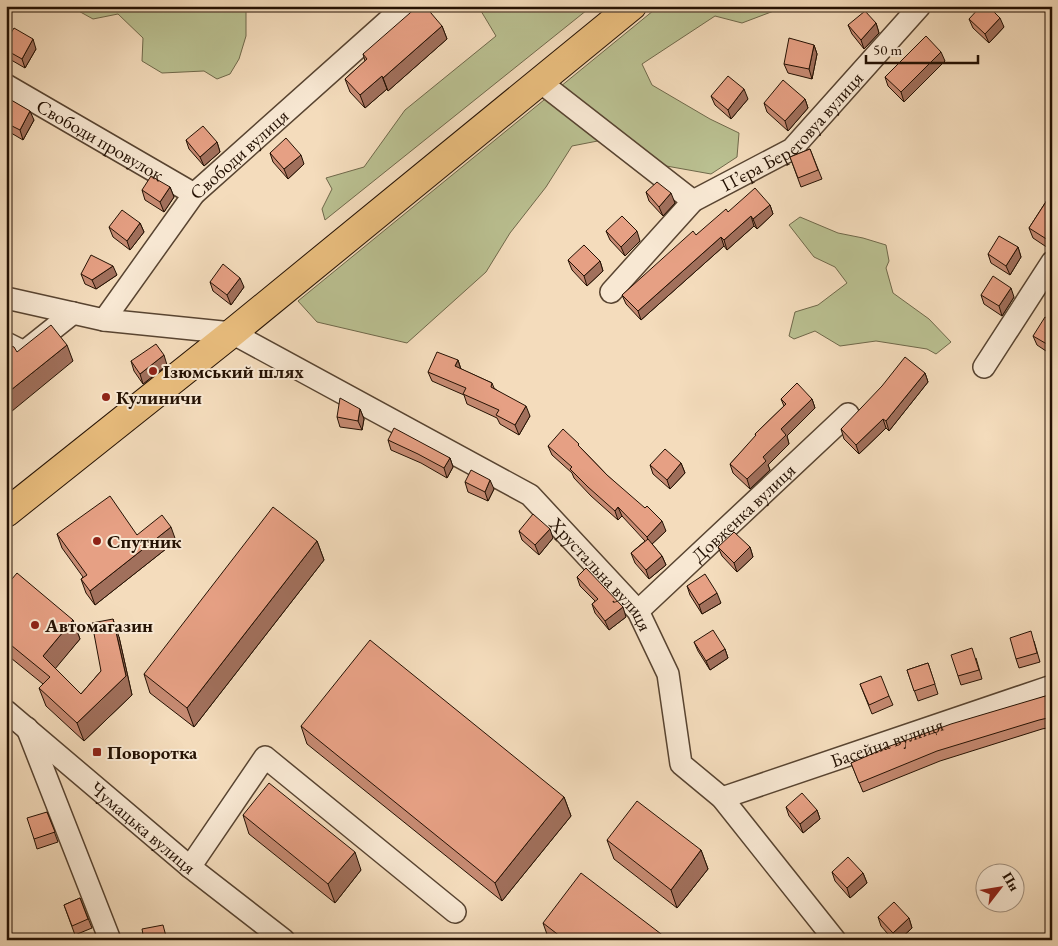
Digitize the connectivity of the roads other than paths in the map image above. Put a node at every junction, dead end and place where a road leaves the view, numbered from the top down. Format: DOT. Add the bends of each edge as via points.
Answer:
graph roads {
  1 [pos="632,6"];
  2 [pos="920,6"];
  3 [pos="400,10"];
  4 [pos="540,81"];
  5 [pos="6,84"];
  6 [pos="194,194"];
  7 [pos="693,201"];
  8 [pos="1052,262"];
  9 [pos="611,292"];
  10 [pos="6,298"];
  11 [pos="73,313"];
  12 [pos="104,320"];
  13 [pos="232,333"];
  14 [pos="6,343"];
  15 [pos="984,367"];
  16 [pos="848,414"];
  17 [pos="6,513"];
  18 [pos="638,611"];
  19 [pos="1052,686"];
  20 [pos="6,711"];
  21 [pos="26,726"];
  22 [pos="722,798"];
  23 [pos="190,867"];
  24 [pos="455,912"];
  25 [pos="110,940"];
  26 [pos="284,940"];
  27 [pos="835,940"];
  1 -- 4 [label="highway"];
  2 -- 7 [label="street, П’єра Береговуа вулиця" via="792,150"];
  3 -- 6 [label="street, Свободи вулиця"];
  4 -- 7 [label="street"];
  4 -- 13 [label="highway"];
  5 -- 6 [label="street, Свободи провулок"];
  6 -- 12 [label="street, Свободи вулиця"];
  7 -- 9 [label="street, П’єра Береговуа вулиця"];
  8 -- 15 [label="street"];
  10 -- 11 [label="street"];
  11 -- 12 [label="street"];
  11 -- 14 [label="street" via="24,352"];
  12 -- 13 [label="street"];
  13 -- 17 [label="highway"];
  13 -- 18 [label="street, Хрустальна вулиця" via="530,495"];
  16 -- 18 [label="street, Довженка вулиця"];
  18 -- 22 [label="street, Хрустальна вулиця" via="668,674 681,764"];
  19 -- 22 [label="street, Басейна вулиця"];
  20 -- 21 [label="street, Чумацька вулиця"];
  21 -- 23 [label="street, Чумацька вулиця"];
  21 -- 25 [label="street"];
  22 -- 27 [label="street, Хрустальна вулиця"];
  23 -- 24 [label="street" via="265,757"];
  23 -- 26 [label="street, Чумацька вулиця"];
}
